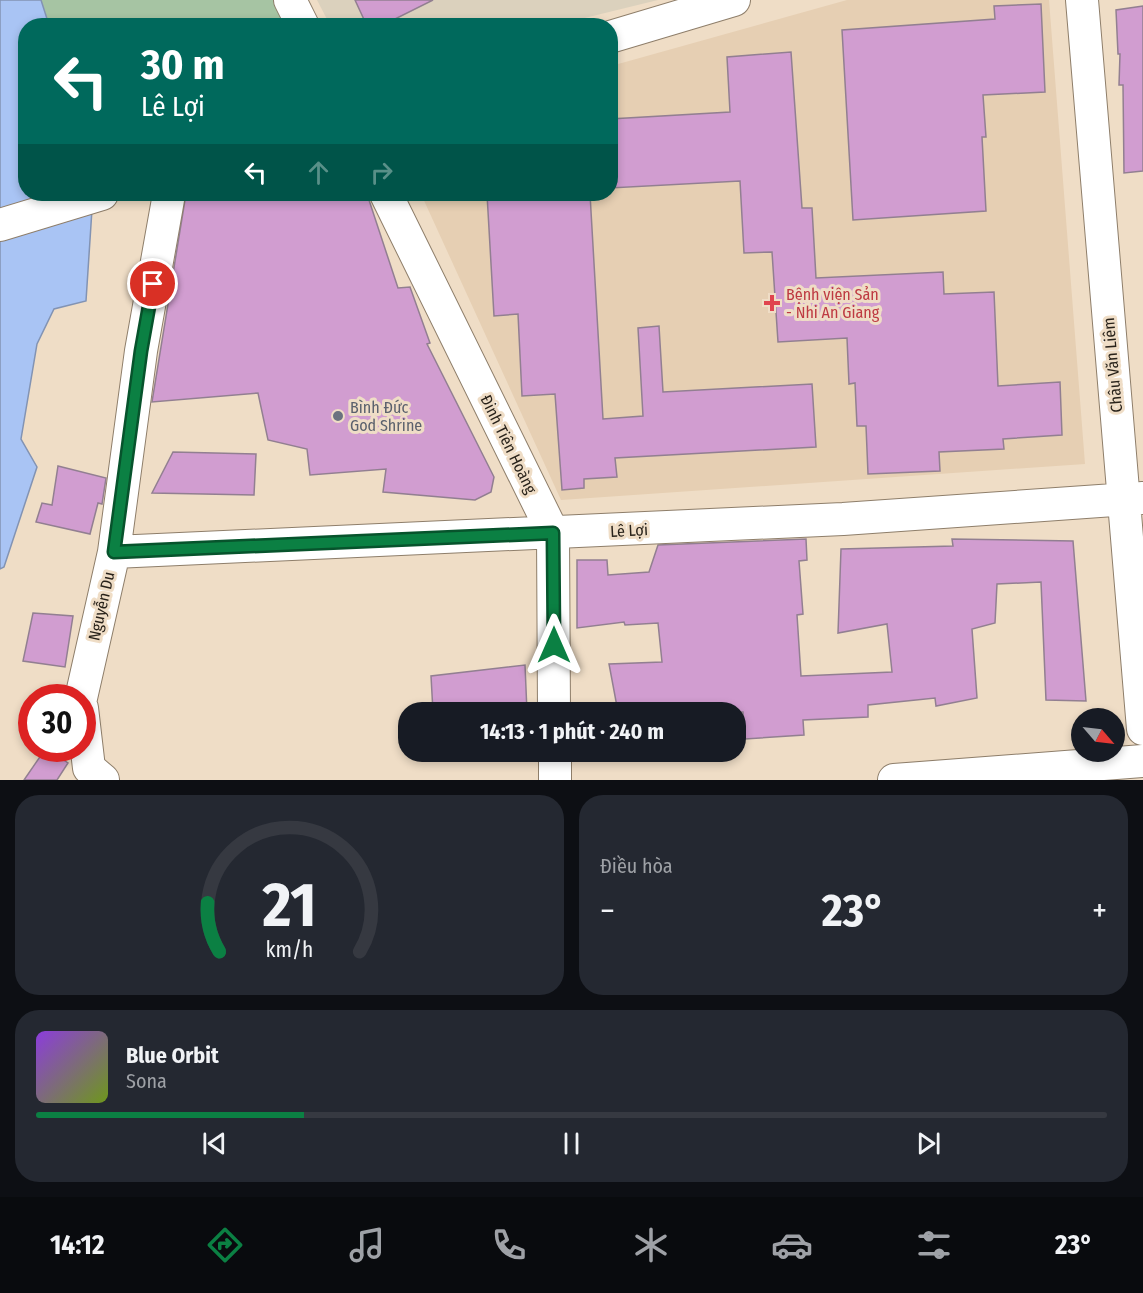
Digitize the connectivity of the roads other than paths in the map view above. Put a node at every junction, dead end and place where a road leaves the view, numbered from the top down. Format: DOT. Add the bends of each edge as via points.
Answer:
graph roads {
  1 [pos="291,0"];
  2 [pos="1082,0"];
  3 [pos="725,1"];
  4 [pos="299,18"];
  5 [pos="618,34"];
  6 [pos="79,201"];
  7 [pos="168,201"];
  8 [pos="389,201"];
  9 [pos="0,225"];
  10 [pos="1133,499"];
  11 [pos="553,533"];
  12 [pos="114,552"];
  13 [pos="84,684"];
  14 [pos="554,702"];
  15 [pos="1143,729"];
  16 [pos="1143,761"];
  17 [pos="88,762"];
  18 [pos="555,762"];
  19 [pos="103,780"];
  20 [pos="555,780"];
  21 [pos="894,780"];
  1 -- 4 [label="street"];
  2 -- 10 [label="street, Châu Văn Liêm"];
  3 -- 5 [label="street"];
  6 -- 9 [label="street"];
  7 -- 12 [label="street, Nguyễn Du" via="141,351"];
  8 -- 11 [label="street, Đinh Tiên Hoàng"];
  10 -- 11 [label="street, Lê Lợi"];
  10 -- 15 [label="street, Châu Văn Liêm"];
  11 -- 12 [label="street, Lê Lợi"];
  11 -- 14 [label="street, Đinh Tiên Hoàng"];
  12 -- 13 [label="street, Nguyễn Du"];
  16 -- 21 [label="street"];
  17 -- 19 [label="street" via="89,768"];
  18 -- 20 [label="street"];
}
